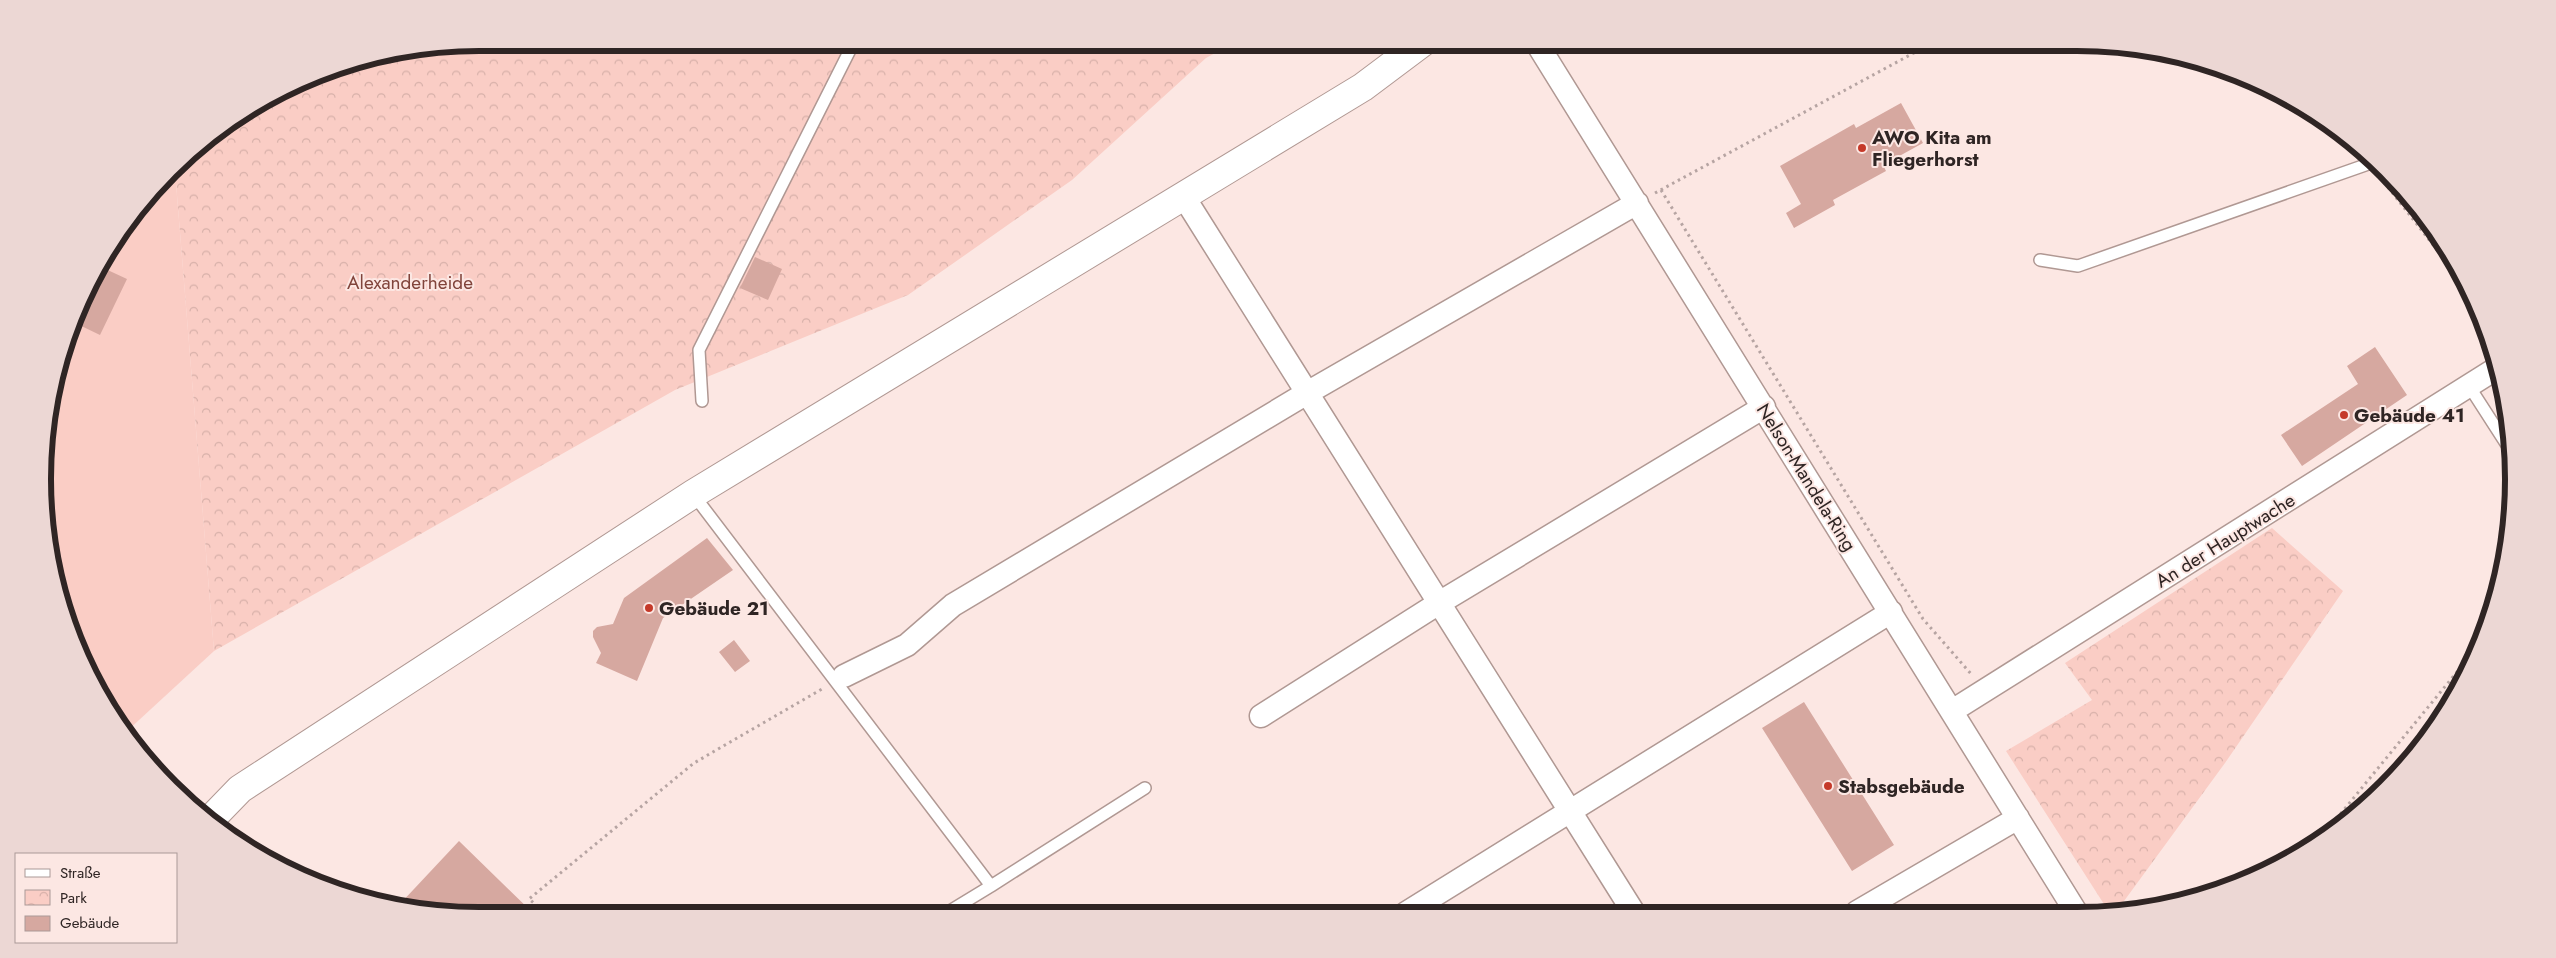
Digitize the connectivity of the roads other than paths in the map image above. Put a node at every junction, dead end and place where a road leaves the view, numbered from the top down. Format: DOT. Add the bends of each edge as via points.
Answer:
graph roads {
  1 [pos="849,51"];
  2 [pos="1411,51"];
  3 [pos="1542,51"];
  4 [pos="2367,165"];
  5 [pos="1184,197"];
  6 [pos="1637,203"];
  7 [pos="2040,260"];
  8 [pos="2491,372"];
  9 [pos="2469,386"];
  10 [pos="1307,392"];
  11 [pos="702,401"];
  12 [pos="1764,407"];
  13 [pos="2503,438"];
  14 [pos="693,494"];
  15 [pos="1439,603"];
  16 [pos="1891,612"];
  17 [pos="844,676"];
  18 [pos="1952,711"];
  19 [pos="1261,716"];
  20 [pos="1145,788"];
  21 [pos="1570,811"];
  22 [pos="215,815"];
  23 [pos="2018,818"];
  24 [pos="992,886"];
  25 [pos="957,907"];
  26 [pos="1416,907"];
  27 [pos="1630,907"];
  28 [pos="1866,907"];
  29 [pos="2073,907"];
  1 -- 11 [label="lane" via="699,350"];
  2 -- 5 [label="street" via="1364,87"];
  3 -- 6 [label="street, Nelson-Mandela-Ring"];
  4 -- 7 [label="lane" via="2078,266"];
  5 -- 10 [label="street"];
  5 -- 14 [label="street"];
  6 -- 10 [label="street"];
  6 -- 12 [label="street, Nelson-Mandela-Ring"];
  8 -- 9 [label="street, An der Hauptwache"];
  9 -- 13 [label="lane"];
  9 -- 18 [label="street, An der Hauptwache"];
  10 -- 15 [label="street"];
  10 -- 17 [label="street" via="953,605 907,645"];
  12 -- 15 [label="street"];
  12 -- 16 [label="street, Nelson-Mandela-Ring"];
  14 -- 22 [label="street" via="240,789"];
  14 -- 24 [label="lane"];
  15 -- 19 [label="street"];
  15 -- 21 [label="street"];
  16 -- 18 [label="street, Nelson-Mandela-Ring"];
  16 -- 21 [label="street"];
  18 -- 23 [label="street, Nelson-Mandela-Ring"];
  20 -- 24 [label="lane"];
  21 -- 26 [label="street"];
  21 -- 27 [label="street"];
  23 -- 28 [label="street"];
  23 -- 29 [label="street, Nelson-Mandela-Ring"];
  24 -- 25 [label="lane"];
}
